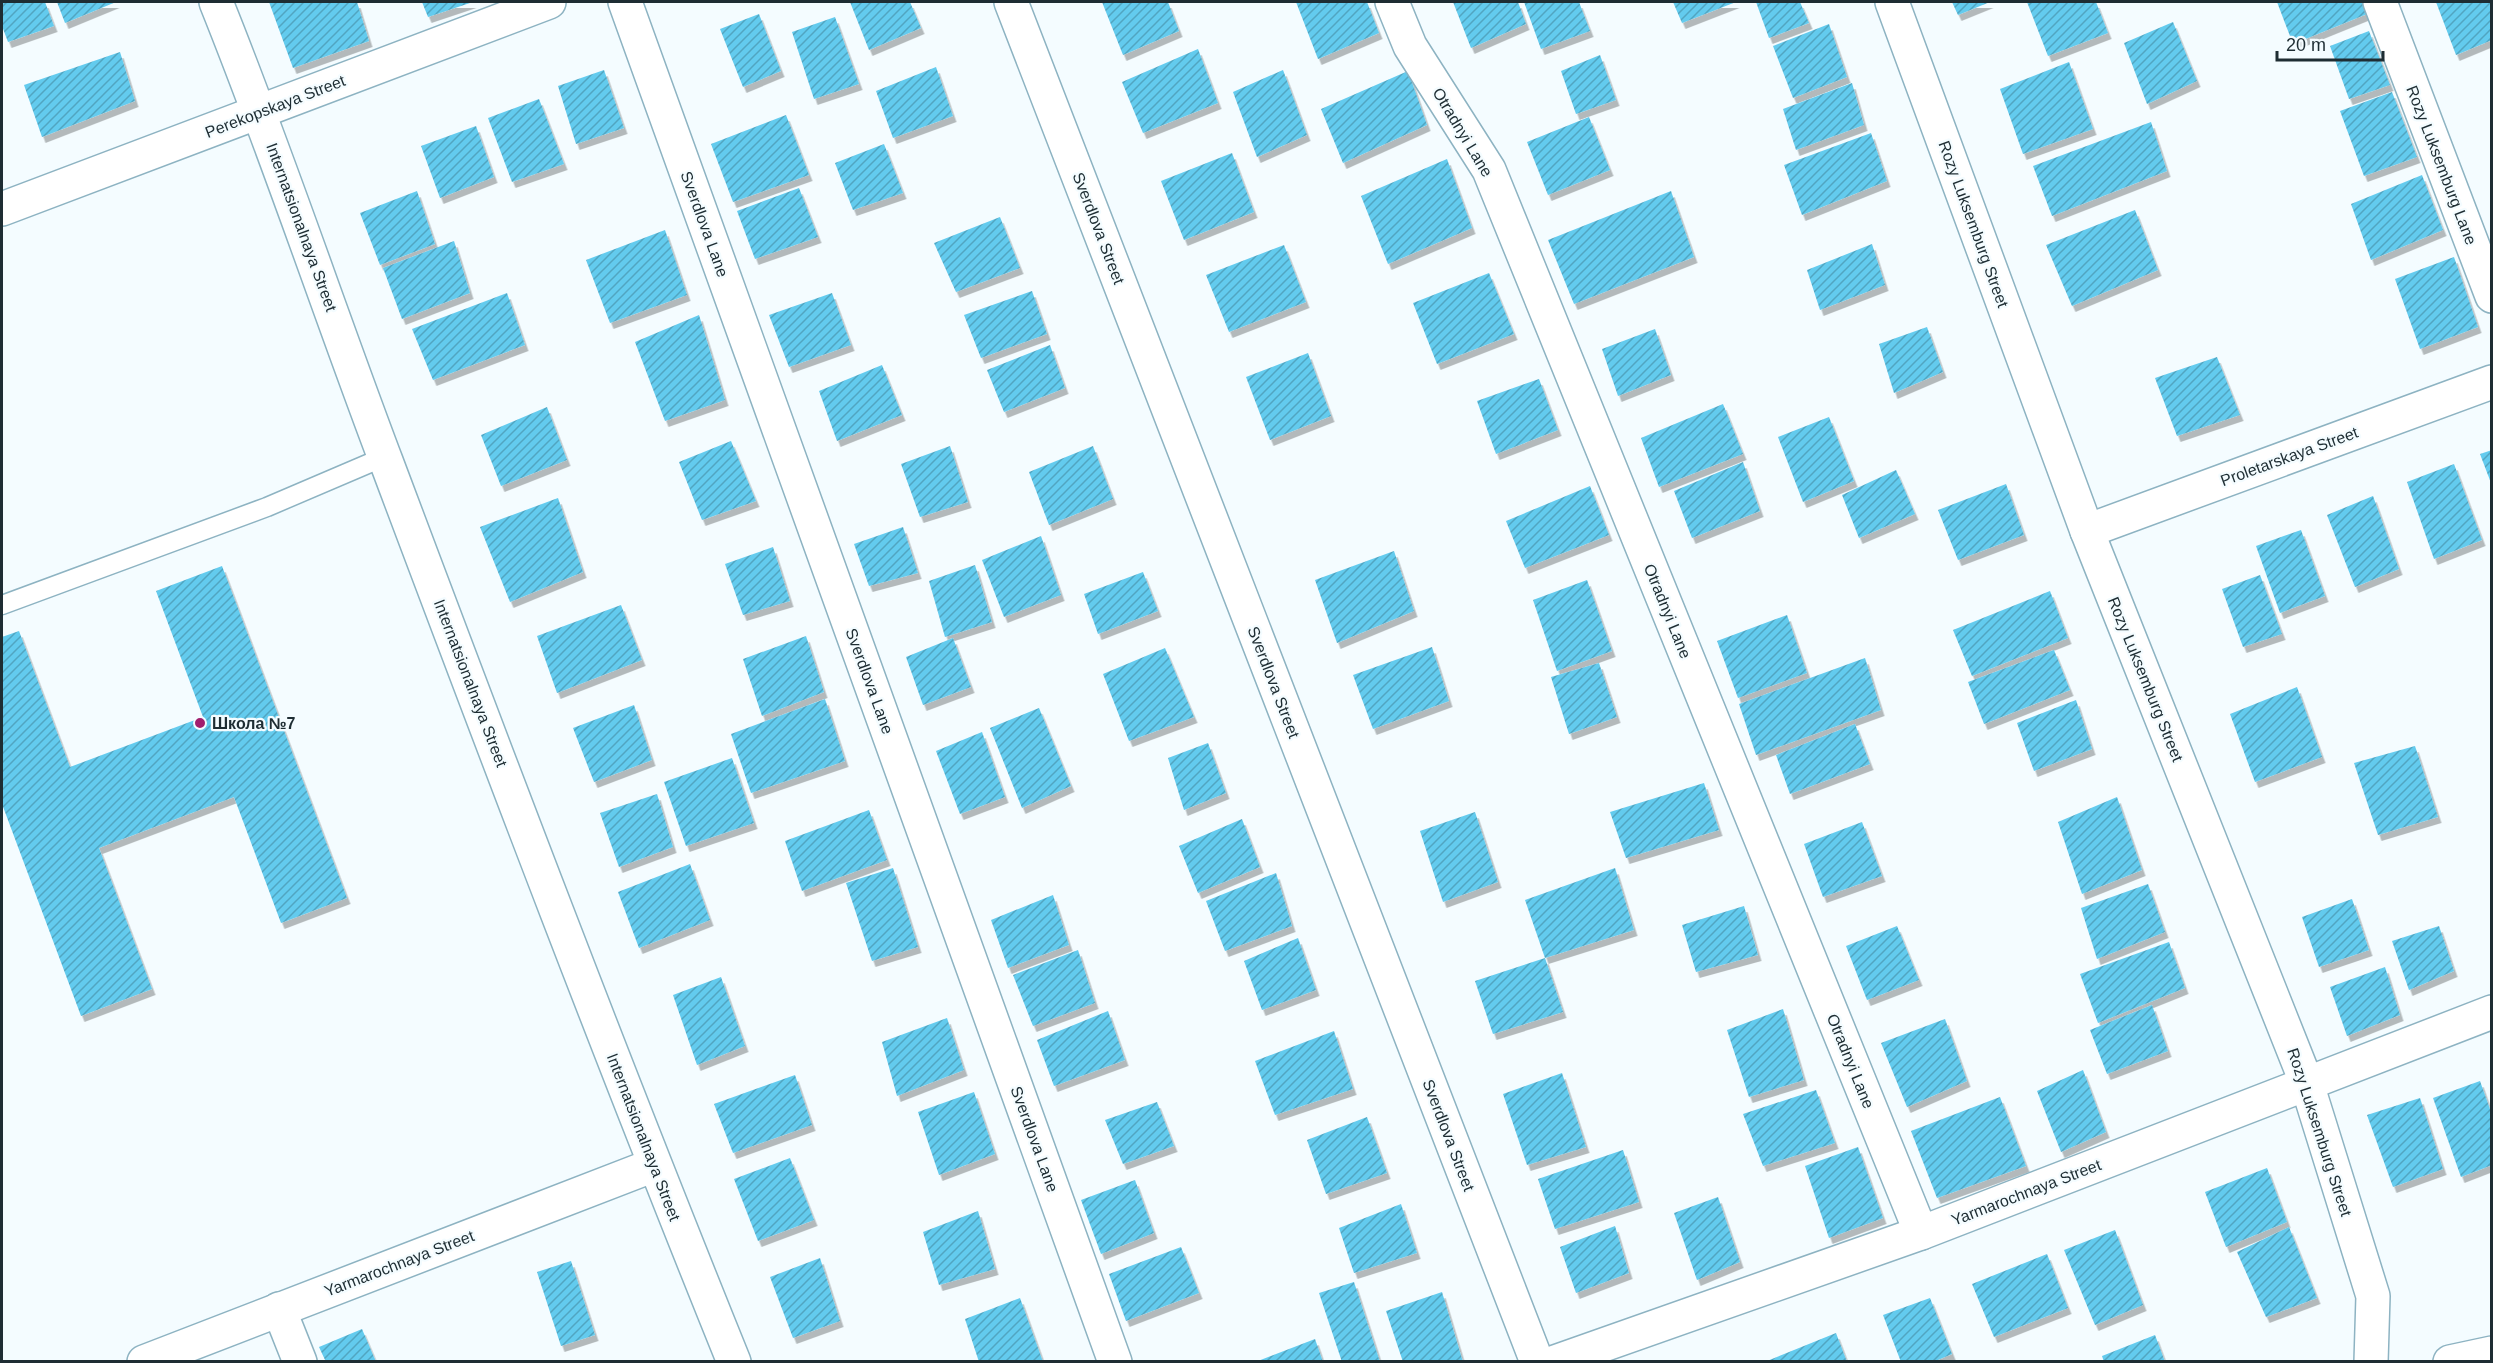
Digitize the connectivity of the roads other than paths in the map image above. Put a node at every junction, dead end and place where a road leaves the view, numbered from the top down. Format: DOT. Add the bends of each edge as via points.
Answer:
graph roads {
  1 [pos="216,2"];
  2 [pos="549,2"];
  3 [pos="625,2"];
  4 [pos="1011,2"];
  5 [pos="1392,2"];
  6 [pos="1892,2"];
  7 [pos="2380,2"];
  8 [pos="260,112"];
  9 [pos="2,209"];
  10 [pos="2492,296"];
  11 [pos="2492,382"];
  12 [pos="384,457"];
  13 [pos="2087,531"];
  14 [pos="2,605"];
  15 [pos="2492,1011"];
  16 [pos="2307,1084"];
  17 [pos="654,1165"];
  18 [pos="1921,1233"];
  19 [pos="279,1309"];
  20 [pos="2492,1353"];
  21 [pos="144,1362"];
  22 [pos="300,1362"];
  23 [pos="734,1362"];
  24 [pos="1115,1362"];
  25 [pos="1537,1362"];
  26 [pos="1555,1362"];
  27 [pos="2372,1362"];
  28 [pos="2450,1362"];
  1 -- 8 [label="street, Internatsionalnaya Street"];
  2 -- 8 [label="street, Perekopskaya Street"];
  3 -- 24 [label="street, Sverdlova Lane"];
  4 -- 25 [label="street, Sverdlova Street"];
  5 -- 18 [label="street, Otradnyi Lane" via="1410,46 1489,170"];
  6 -- 13 [label="street, Rozy Luksemburg Street"];
  7 -- 10 [label="street, Rozy Luksemburg Lane"];
  8 -- 9 [label="street, Perekopskaya Street"];
  8 -- 12 [label="street, Internatsionalnaya Street"];
  11 -- 13 [label="street, Proletarskaya Street"];
  12 -- 14 [label="lane" via="267,507"];
  12 -- 17 [label="street, Internatsionalnaya Street"];
  13 -- 16 [label="street, Rozy Luksemburg Street"];
  15 -- 16 [label="street, Yarmarochnaya Street"];
  16 -- 18 [label="street, Yarmarochnaya Street"];
  16 -- 27 [label="street, Rozy Luksemburg Street" via="2373,1296"];
  17 -- 19 [label="street, Yarmarochnaya Street"];
  17 -- 23 [label="street, Internatsionalnaya Street"];
  18 -- 26 [label="street, Yarmarochnaya Street"];
  19 -- 21 [label="street, Yarmarochnaya Street"];
  19 -- 22 [label="street"];
  20 -- 28 [label="street"];
}
